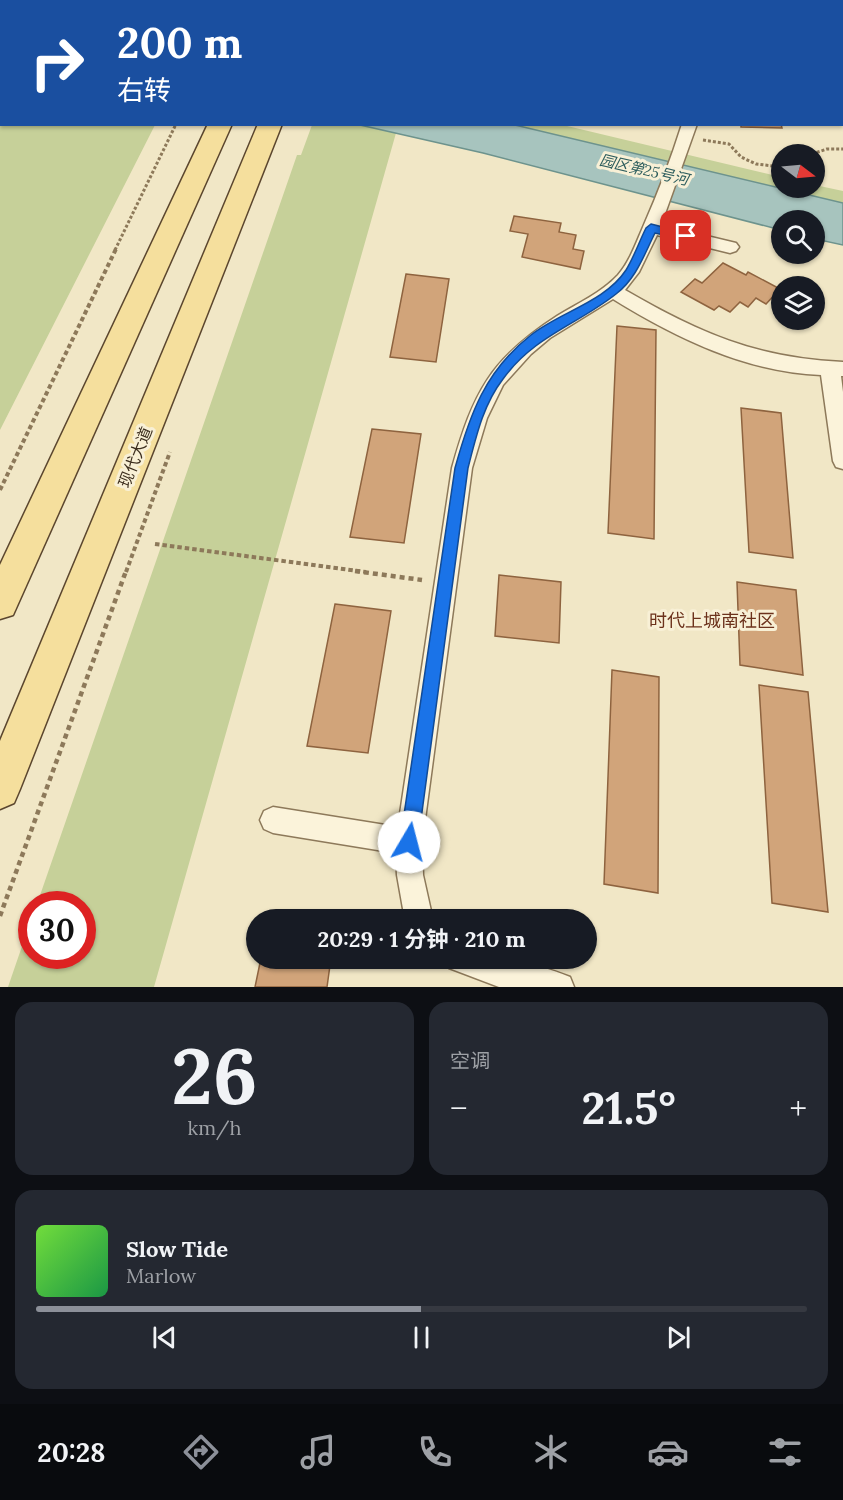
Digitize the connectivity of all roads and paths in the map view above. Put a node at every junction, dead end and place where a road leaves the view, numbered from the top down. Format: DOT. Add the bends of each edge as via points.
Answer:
graph roads {
  1 [pos="175,126"];
  2 [pos="219,126"];
  3 [pos="269,126"];
  4 [pos="689,126"];
  5 [pos="700,139"];
  6 [pos="843,149"];
  7 [pos="825,150"];
  8 [pos="771,166"];
  9 [pos="656,219"];
  10 [pos="730,247"];
  11 [pos="613,291"];
  12 [pos="836,369"];
  13 [pos="171,448"];
  14 [pos="843,461"];
  15 [pos="0,490"];
  16 [pos="155,544"];
  17 [pos="444,583"];
  18 [pos="0,603"];
  19 [pos="0,789"];
  20 [pos="273,820"];
  21 [pos="409,842"];
  22 [pos="417,909"];
  23 [pos="0,916"];
  24 [pos="489,969"];
  25 [pos="560,987"];
  1 -- 15 [label="path"];
  2 -- 18 [label="main road"];
  3 -- 19 [label="main road, 现代大道"];
  4 -- 9 [label="street"];
  5 -- 8 [label="path" via="729,144 741,157"];
  6 -- 7 [label="path"];
  9 -- 10 [label="street"];
  9 -- 11 [label="street" via="630,273"];
  11 -- 12 [label="street" via="667,324 723,348 764,361"];
  11 -- 17 [label="street" via="535,338 499,374 484,398 462,468"];
  12 -- 14 [label="street"];
  13 -- 23 [label="path"];
  16 -- 17 [label="path"];
  17 -- 21 [label="street"];
  20 -- 21 [label="street"];
  21 -- 22 [label="street"];
  24 -- 25 [label="street"];
}
